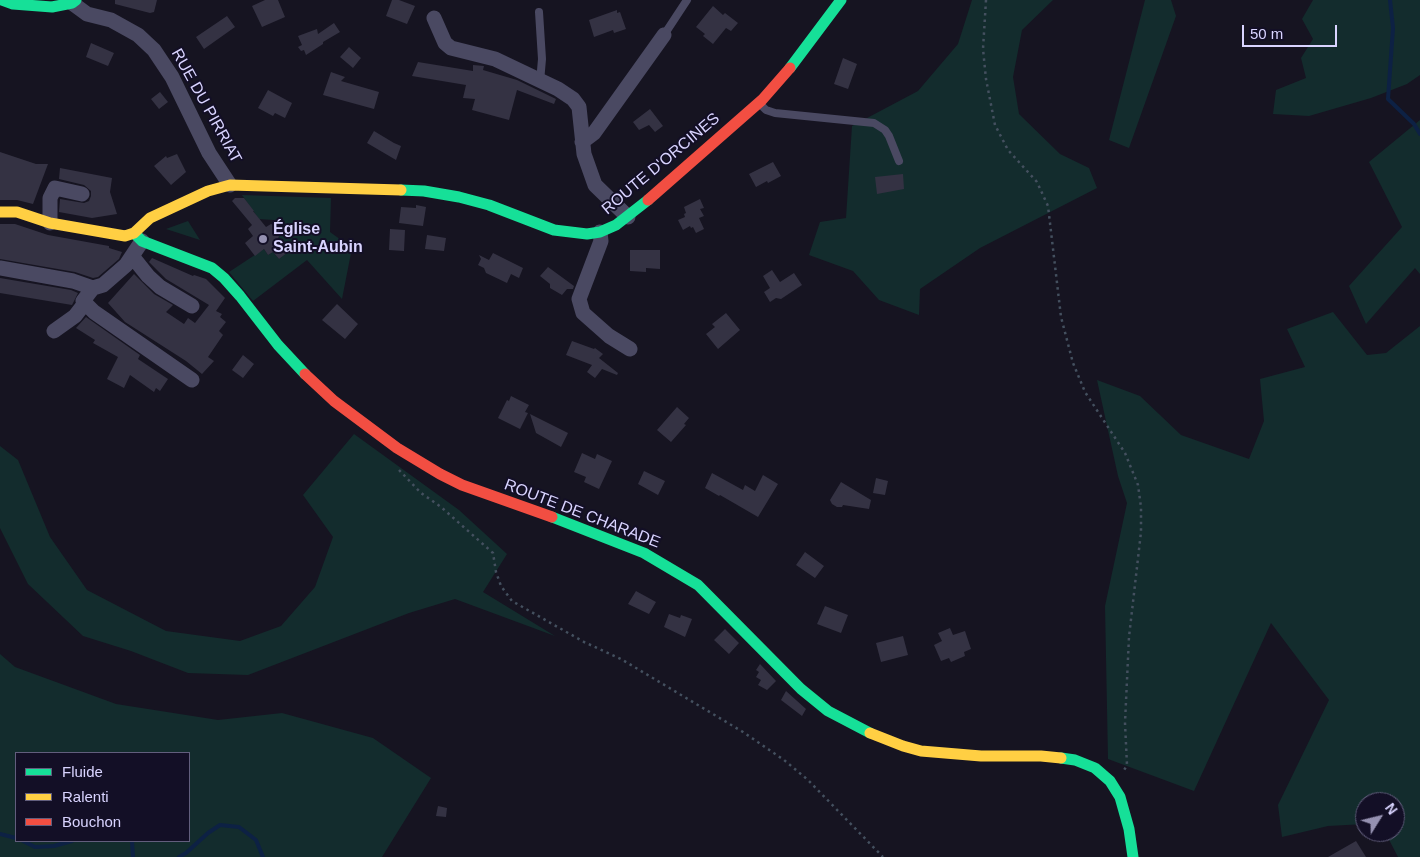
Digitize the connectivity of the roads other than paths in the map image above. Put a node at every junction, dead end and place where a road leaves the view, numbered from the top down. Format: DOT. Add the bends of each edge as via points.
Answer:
graph roads {
  1 [pos="2,0"];
  2 [pos="687,0"];
  3 [pos="841,0"];
  4 [pos="74,1"];
  5 [pos="540,12"];
  6 [pos="434,18"];
  7 [pos="664,35"];
  8 [pos="540,82"];
  9 [pos="758,103"];
  10 [pos="582,142"];
  11 [pos="899,161"];
  12 [pos="230,185"];
  13 [pos="82,194"];
  14 [pos="0,212"];
  15 [pos="628,217"];
  16 [pos="50,223"];
  17 [pos="600,232"];
  18 [pos="138,237"];
  19 [pos="132,256"];
  20 [pos="0,268"];
  21 [pos="93,288"];
  22 [pos="85,303"];
  23 [pos="192,306"];
  24 [pos="54,331"];
  25 [pos="630,349"];
  26 [pos="192,380"];
  27 [pos="1133,857"];
  1 -- 4 [label="street" via="13,4 52,6"];
  2 -- 7 [label="lane"];
  3 -- 9 [label="street, ROUTE D'ORCINES" via="795,64"];
  4 -- 12 [label="street, RUE DU PIRRIAT" via="87,14 111,20 138,35 154,50 172,77 209,153"];
  5 -- 8 [label="lane"];
  6 -- 8 [label="street" via="445,43 451,48 495,59"];
  7 -- 10 [label="street" via="594,133"];
  8 -- 10 [label="street" via="558,89 577,103"];
  9 -- 11 [label="lane" via="775,113 874,123 889,136"];
  9 -- 15 [label="street, ROUTE D'ORCINES"];
  10 -- 15 [label="street" via="596,185"];
  12 -- 17 [label="street, ROUTE D'ORCINES" via="424,191 489,205 554,230 586,234"];
  12 -- 18 [label="street, ROUTE D'ORCINES" via="208,191 150,218"];
  13 -- 16 [label="street" via="55,188 50,198"];
  14 -- 16 [label="street" via="17,212"];
  15 -- 17 [label="street, ROUTE D'ORCINES"];
  16 -- 18 [label="street"];
  17 -- 25 [label="street" via="601,241 579,299 583,313"];
  18 -- 19 [label="street"];
  18 -- 27 [label="street, ROUTE DE CHARADE" via="212,268 316,385 366,426 426,466 462,485 644,553 690,580 801,688 828,711 846,721 921,751 1041,756 1075,760 1095,768 1115,787 1124,808"];
  19 -- 21 [label="street" via="103,285"];
  19 -- 23 [label="street" via="160,287"];
  20 -- 21 [label="street" via="73,281"];
  21 -- 22 [label="street" via="83,301"];
  22 -- 24 [label="street" via="76,316"];
  22 -- 26 [label="street" via="120,332"];
}
